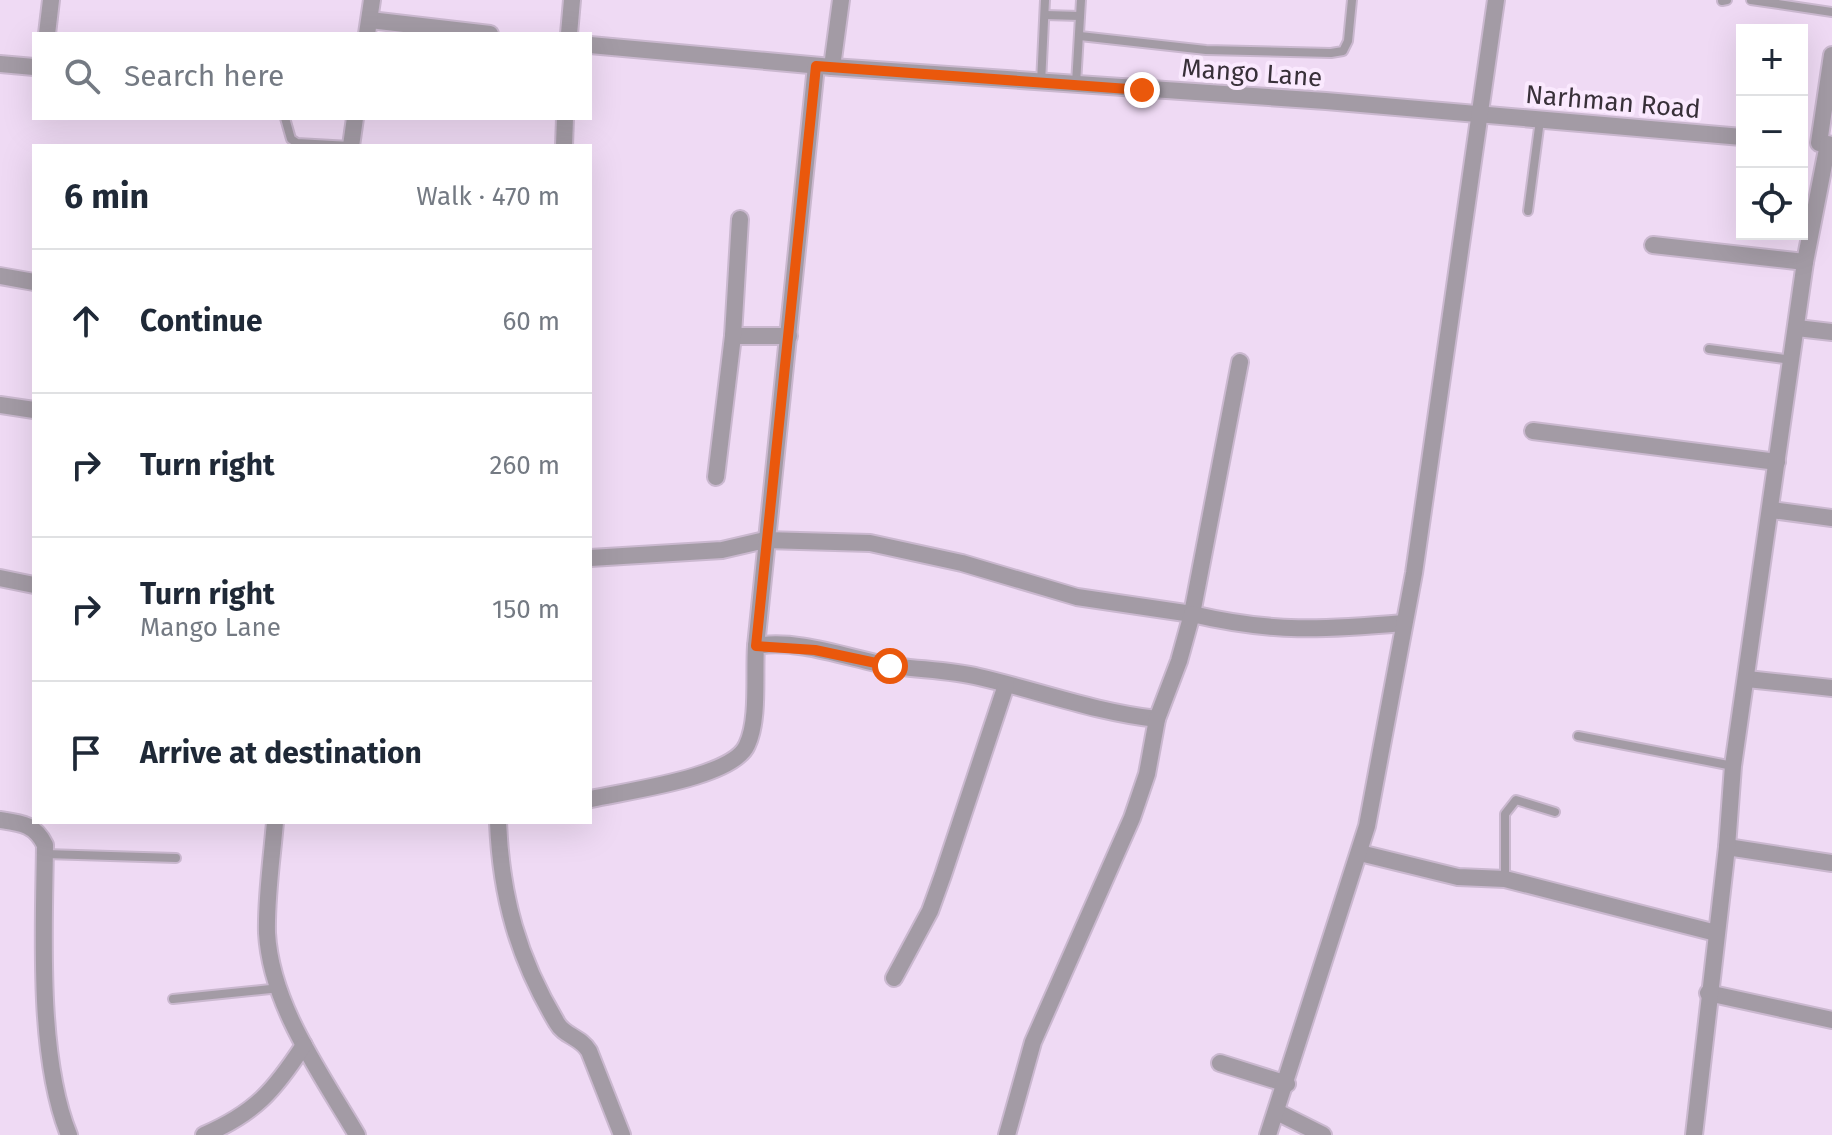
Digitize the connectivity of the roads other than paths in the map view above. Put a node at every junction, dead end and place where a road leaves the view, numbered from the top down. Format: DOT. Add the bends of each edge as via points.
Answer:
graph roads {
  1 [pos="51,0"];
  2 [pos="372,0"];
  3 [pos="572,0"];
  4 [pos="841,0"];
  5 [pos="1045,0"];
  6 [pos="1081,0"];
  7 [pos="1352,0"];
  8 [pos="1496,0"];
  9 [pos="1751,0"];
  10 [pos="1832,12"];
  11 [pos="1045,15"];
  12 [pos="1080,16"];
  13 [pos="368,27"];
  14 [pos="47,32"];
  15 [pos="455,32"];
  16 [pos="569,32"];
  17 [pos="1080,36"];
  18 [pos="592,45"];
  19 [pos="1832,55"];
  20 [pos="0,64"];
  21 [pos="32,67"];
  22 [pos="824,67"];
  23 [pos="1041,83"];
  24 [pos="1076,85"];
  25 [pos="1481,116"];
  26 [pos="286,120"];
  27 [pos="355,120"];
  28 [pos="565,120"];
  29 [pos="1540,120"];
  30 [pos="1736,136"];
  31 [pos="1820,143"];
  32 [pos="315,144"];
  33 [pos="351,144"];
  34 [pos="564,144"];
  35 [pos="1528,211"];
  36 [pos="740,219"];
  37 [pos="1653,245"];
  38 [pos="1805,262"];
  39 [pos="0,276"];
  40 [pos="32,282"];
  41 [pos="1797,328"];
  42 [pos="1832,332"];
  43 [pos="733,336"];
  44 [pos="789,336"];
  45 [pos="1709,349"];
  46 [pos="1793,360"];
  47 [pos="1240,362"];
  48 [pos="0,405"];
  49 [pos="32,410"];
  50 [pos="1533,431"];
  51 [pos="1777,462"];
  52 [pos="716,477"];
  53 [pos="1772,510"];
  54 [pos="1832,518"];
  55 [pos="765,540"];
  56 [pos="592,558"];
  57 [pos="0,578"];
  58 [pos="32,585"];
  59 [pos="1192,614"];
  60 [pos="1404,623"];
  61 [pos="756,646"];
  62 [pos="1747,679"];
  63 [pos="1006,685"];
  64 [pos="1832,688"];
  65 [pos="1157,719"];
  66 [pos="1578,736"];
  67 [pos="1733,766"];
  68 [pos="592,799"];
  69 [pos="1555,812"];
  70 [pos="0,820"];
  71 [pos="275,824"];
  72 [pos="498,824"];
  73 [pos="1727,847"];
  74 [pos="1360,853"];
  75 [pos="44,854"];
  76 [pos="176,858"];
  77 [pos="1832,863"];
  78 [pos="1505,879"];
  79 [pos="1716,933"];
  80 [pos="894,978"];
  81 [pos="280,988"];
  82 [pos="1708,993"];
  83 [pos="173,999"];
  84 [pos="1832,1020"];
  85 [pos="304,1045"];
  86 [pos="1220,1063"];
  87 [pos="1287,1084"];
  88 [pos="1277,1112"];
  89 [pos="211,1134"];
  90 [pos="69,1135"];
  91 [pos="357,1135"];
  92 [pos="622,1135"];
  93 [pos="1007,1135"];
  94 [pos="1268,1135"];
  95 [pos="1323,1135"];
  96 [pos="1694,1135"];
  1 -- 14 [label="street"];
  2 -- 13 [label="street"];
  3 -- 16 [label="street"];
  4 -- 22 [label="street"];
  5 -- 11 [label="lane"];
  6 -- 12 [label="lane"];
  7 -- 17 [label="lane" via="1348,41 1343,51 1331,53 1206,50"];
  8 -- 25 [label="street"];
  9 -- 10 [label="lane"];
  11 -- 12 [label="lane"];
  11 -- 23 [label="lane"];
  12 -- 17 [label="lane"];
  13 -- 15 [label="street"];
  17 -- 24 [label="lane"];
  18 -- 22 [label="street, Mango Lane"];
  19 -- 31 [label="street"];
  20 -- 21 [label="street"];
  22 -- 23 [label="street, Mango Lane"];
  22 -- 44 [label="street"];
  23 -- 24 [label="street, Mango Lane"];
  24 -- 25 [label="street, Mango Lane"];
  25 -- 29 [label="street, Narhman Road"];
  25 -- 60 [label="street"];
  26 -- 32 [label="lane" via="291,139"];
  27 -- 33 [label="street"];
  28 -- 34 [label="street"];
  29 -- 30 [label="street, Narhman Road"];
  29 -- 35 [label="lane"];
  31 -- 38 [label="street"];
  36 -- 43 [label="street"];
  37 -- 38 [label="street"];
  38 -- 41 [label="street"];
  39 -- 40 [label="street"];
  41 -- 42 [label="street"];
  41 -- 46 [label="street"];
  43 -- 44 [label="street"];
  43 -- 52 [label="street"];
  44 -- 55 [label="street"];
  45 -- 46 [label="lane"];
  46 -- 51 [label="street"];
  47 -- 59 [label="street"];
  48 -- 49 [label="street"];
  50 -- 51 [label="street"];
  51 -- 53 [label="street"];
  53 -- 54 [label="street"];
  53 -- 62 [label="street"];
  55 -- 56 [label="street" via="722,550"];
  55 -- 59 [label="street" via="870,543 1077,597"];
  55 -- 61 [label="street"];
  57 -- 58 [label="street"];
  59 -- 60 [label="street" via="1314,631"];
  59 -- 65 [label="street"];
  60 -- 74 [label="street"];
  61 -- 63 [label="street" via="815,650 914,671 963,673"];
  61 -- 68 [label="street" via="754,717 740,756 698,775"];
  62 -- 64 [label="street"];
  62 -- 67 [label="street"];
  63 -- 65 [label="street" via="1109,714"];
  63 -- 80 [label="street" via="930,911"];
  65 -- 93 [label="street" via="1132,818 1033,1042"];
  66 -- 67 [label="lane"];
  67 -- 73 [label="street"];
  69 -- 78 [label="lane" via="1526,800 1509,807"];
  70 -- 75 [label="street" via="39,831"];
  71 -- 81 [label="street" via="267,934"];
  72 -- 92 [label="street" via="505,902 518,942 558,1026 589,1051"];
  73 -- 77 [label="street"];
  73 -- 79 [label="street"];
  74 -- 78 [label="street" via="1458,877"];
  74 -- 87 [label="street"];
  75 -- 76 [label="lane"];
  75 -- 90 [label="street" via="44,1005"];
  78 -- 79 [label="street"];
  79 -- 82 [label="street"];
  81 -- 83 [label="lane"];
  81 -- 85 [label="street"];
  82 -- 84 [label="street"];
  82 -- 96 [label="street"];
  85 -- 89 [label="street" via="261,1103"];
  85 -- 91 [label="street"];
  86 -- 87 [label="street"];
  87 -- 88 [label="street"];
  88 -- 94 [label="street"];
  88 -- 95 [label="street"];
}
